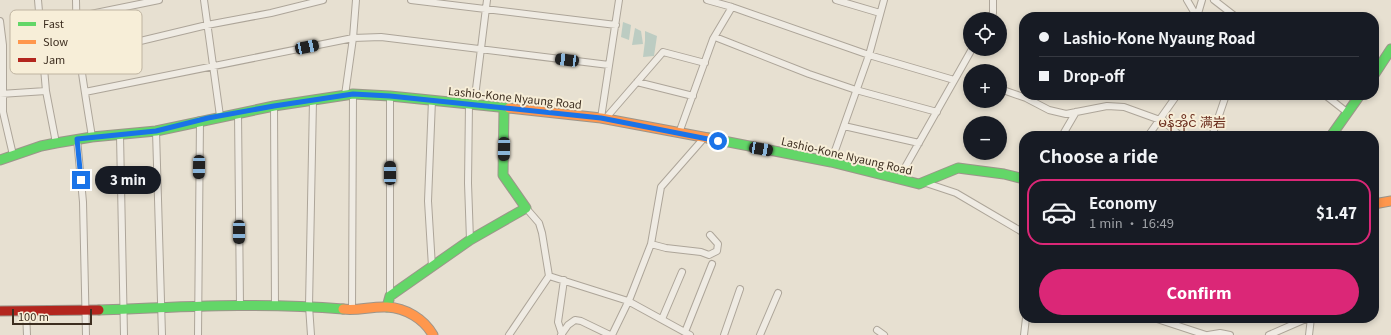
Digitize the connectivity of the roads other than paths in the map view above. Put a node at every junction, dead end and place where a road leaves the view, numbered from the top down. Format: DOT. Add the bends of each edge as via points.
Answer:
graph roads {
  1 [pos="38,0"];
  2 [pos="159,0"];
  3 [pos="204,0"];
  4 [pos="323,0"];
  5 [pos="356,0"];
  6 [pos="411,0"];
  7 [pos="487,0"];
  8 [pos="619,0"];
  9 [pos="707,0"];
  10 [pos="836,0"];
  11 [pos="884,0"];
  12 [pos="993,0"];
  13 [pos="1187,0"];
  14 [pos="1202,0"];
  15 [pos="1214,0"];
  16 [pos="724,2"];
  17 [pos="732,7"];
  18 [pos="485,9"];
  19 [pos="39,10"];
  20 [pos="113,10"];
  21 [pos="993,12"];
  22 [pos="1194,12"];
  23 [pos="1198,12"];
  24 [pos="1230,12"];
  25 [pos="880,13"];
  26 [pos="0,21"];
  27 [pos="207,25"];
  28 [pos="616,25"];
  29 [pos="715,37"];
  30 [pos="353,38"];
  31 [pos="142,41"];
  32 [pos="1391,49"];
  33 [pos="481,50"];
  34 [pos="869,55"];
  35 [pos="968,56"];
  36 [pos="705,63"];
  37 [pos="609,65"];
  38 [pos="214,66"];
  39 [pos="1379,67"];
  40 [pos="45,74"];
  41 [pos="82,74"];
  42 [pos="954,80"];
  43 [pos="637,82"];
  44 [pos="856,90"];
  45 [pos="46,91"];
  46 [pos="1007,91"];
  47 [pos="85,92"];
  48 [pos="1,94"];
  49 [pos="349,94"];
  50 [pos="1019,95"];
  51 [pos="390,96"];
  52 [pos="693,96"];
  53 [pos="313,100"];
  54 [pos="432,100"];
  55 [pos="1030,100"];
  56 [pos="1173,100"];
  57 [pos="1224,100"];
  58 [pos="1331,100"];
  59 [pos="1357,100"];
  60 [pos="472,105"];
  61 [pos="274,106"];
  62 [pos="504,108"];
  63 [pos="937,112"];
  64 [pos="1076,112"];
  65 [pos="238,113"];
  66 [pos="1348,113"];
  67 [pos="220,116"];
  68 [pos="603,118"];
  69 [pos="1160,119"];
  70 [pos="200,120"];
  71 [pos="844,126"];
  72 [pos="156,131"];
  73 [pos="1065,131"];
  74 [pos="1152,131"];
  75 [pos="1174,131"];
  76 [pos="1214,131"];
  77 [pos="1335,131"];
  78 [pos="679,133"];
  79 [pos="120,135"];
  80 [pos="92,137"];
  81 [pos="704,138"];
  82 [pos="77,139"];
  83 [pos="56,142"];
  84 [pos="919,143"];
  85 [pos="13,155"];
  86 [pos="0,160"];
  87 [pos="831,162"];
  88 [pos="898,178"];
  89 [pos="1019,178"];
  90 [pos="923,182"];
  91 [pos="1391,202"];
  92 [pos="1379,203"];
  93 [pos="526,208"];
  94 [pos="1019,229"];
  95 [pos="710,236"];
  96 [pos="470,240"];
  97 [pos="651,244"];
  98 [pos="712,264"];
  99 [pos="432,267"];
  100 [pos="682,272"];
  101 [pos="549,276"];
  102 [pos="564,280"];
  103 [pos="740,290"];
  104 [pos="778,293"];
  105 [pos="390,296"];
  106 [pos="628,301"];
  107 [pos="198,306"];
  108 [pos="240,306"];
  109 [pos="276,306"];
  110 [pos="309,306"];
  111 [pos="162,307"];
  112 [pos="387,307"];
  113 [pos="123,309"];
  114 [pos="352,310"];
  115 [pos="0,311"];
  116 [pos="26,311"];
  117 [pos="85,311"];
  118 [pos="662,319"];
  119 [pos="1025,323"];
  120 [pos="1170,323"];
  121 [pos="1297,323"];
  122 [pos="1312,323"];
  123 [pos="877,330"];
  124 [pos="561,334"];
  125 [pos="688,334"];
  126 [pos="1311,334"];
  127 [pos="27,335"];
  128 [pos="86,335"];
  129 [pos="124,335"];
  130 [pos="162,335"];
  131 [pos="198,335"];
  132 [pos="311,335"];
  133 [pos="433,335"];
  134 [pos="509,335"];
  135 [pos="611,335"];
  136 [pos="724,335"];
  137 [pos="760,335"];
  138 [pos="884,335"];
  139 [pos="1024,335"];
  140 [pos="1207,335"];
  141 [pos="1230,335"];
  142 [pos="1269,335"];
  1 -- 19 [label="street"];
  2 -- 20 [label="street"];
  3 -- 27 [label="street"];
  4 -- 27 [label="street"];
  5 -- 30 [label="street"];
  6 -- 18 [label="street"];
  7 -- 18 [label="street"];
  8 -- 28 [label="street"];
  9 -- 16 [label="street"];
  10 -- 25 [label="street"];
  11 -- 25 [label="street"];
  12 -- 21 [label="street"];
  13 -- 22 [label="street"];
  14 -- 23 [label="street"];
  15 -- 24 [label="street"];
  16 -- 17 [label="street"];
  17 -- 29 [label="street"];
  17 -- 34 [label="street"];
  18 -- 28 [label="street"];
  18 -- 33 [label="street"];
  25 -- 34 [label="street"];
  26 -- 48 [label="street" via="3,45"];
  27 -- 31 [label="street"];
  27 -- 38 [label="street"];
  28 -- 37 [label="street"];
  29 -- 36 [label="street"];
  29 -- 44 [label="street"];
  30 -- 33 [label="street" via="381,37"];
  30 -- 38 [label="street"];
  30 -- 49 [label="street"];
  32 -- 39 [label="main road"];
  33 -- 37 [label="street"];
  33 -- 60 [label="street"];
  34 -- 42 [label="street"];
  34 -- 44 [label="street"];
  35 -- 42 [label="street"];
  36 -- 43 [label="street" via="663,52"];
  36 -- 52 [label="street"];
  37 -- 68 [label="street"];
  38 -- 47 [label="street"];
  38 -- 67 [label="street"];
  40 -- 45 [label="street"];
  41 -- 47 [label="street"];
  42 -- 63 [label="street"];
  43 -- 52 [label="street"];
  43 -- 68 [label="street"];
  44 -- 63 [label="street"];
  44 -- 71 [label="street"];
  45 -- 48 [label="street"];
  45 -- 83 [label="street"];
  46 -- 50 [label="street"];
  47 -- 80 [label="street"];
  48 -- 85 [label="street"];
  49 -- 51 [label="main road, Lashio-Kone Nyaung Road"];
  49 -- 53 [label="main road, Lashio-Kone Nyaung Road"];
  49 -- 114 [label="street"];
  51 -- 54 [label="main road, Lashio-Kone Nyaung Road"];
  51 -- 105 [label="street"];
  52 -- 78 [label="street"];
  53 -- 61 [label="main road, Lashio-Kone Nyaung Road"];
  53 -- 110 [label="street"];
  54 -- 60 [label="main road, Lashio-Kone Nyaung Road"];
  54 -- 99 [label="street" via="428,201"];
  55 -- 64 [label="street" via="1049,110 1066,114"];
  56 -- 69 [label="street"];
  57 -- 76 [label="street"];
  58 -- 66 [label="street"];
  59 -- 66 [label="main road"];
  60 -- 62 [label="main road, Lashio-Kone Nyaung Road"];
  60 -- 96 [label="street" via="468,183"];
  61 -- 65 [label="main road, Lashio-Kone Nyaung Road"];
  61 -- 109 [label="street"];
  62 -- 68 [label="main road, Lashio-Kone Nyaung Road"];
  62 -- 93 [label="main road" via="503,175"];
  63 -- 84 [label="street"];
  64 -- 69 [label="street" via="1107,106 1124,107"];
  64 -- 73 [label="street"];
  65 -- 67 [label="main road, Lashio-Kone Nyaung Road"];
  65 -- 108 [label="street"];
  66 -- 77 [label="main road"];
  67 -- 70 [label="main road, Lashio-Kone Nyaung Road"];
  68 -- 78 [label="main road, Lashio-Kone Nyaung Road"];
  69 -- 74 [label="street"];
  69 -- 75 [label="street"];
  70 -- 72 [label="main road, Lashio-Kone Nyaung Road"];
  70 -- 107 [label="street"];
  71 -- 84 [label="street"];
  71 -- 87 [label="street"];
  72 -- 79 [label="main road, Lashio-Kone Nyaung Road"];
  72 -- 111 [label="street"];
  78 -- 81 [label="main road, Lashio-Kone Nyaung Road"];
  79 -- 80 [label="main road, Lashio-Kone Nyaung Road"];
  79 -- 113 [label="street"];
  80 -- 82 [label="main road, Lashio-Kone Nyaung Road"];
  81 -- 87 [label="main road, Lashio-Kone Nyaung Road"];
  81 -- 97 [label="street" via="661,187"];
  82 -- 83 [label="main road, Lashio-Kone Nyaung Road"];
  82 -- 117 [label="street" via="83,202"];
  83 -- 85 [label="main road, Lashio-Kone Nyaung Road"];
  84 -- 88 [label="street"];
  85 -- 86 [label="main road, Lashio-Kone Nyaung Road"];
  87 -- 88 [label="main road, Lashio-Kone Nyaung Road"];
  88 -- 90 [label="main road, Lashio-Kone Nyaung Road" via="919,184"];
  89 -- 90 [label="main road, Lashio-Kone Nyaung Road" via="958,168"];
  90 -- 94 [label="street" via="956,193"];
  91 -- 92 [label="main road"];
  93 -- 96 [label="main road"];
  93 -- 101 [label="street" via="539,223"];
  95 -- 97 [label="street" via="718,244 717,251 709,255"];
  96 -- 99 [label="main road"];
  97 -- 106 [label="street"];
  98 -- 125 [label="street"];
  99 -- 105 [label="main road"];
  100 -- 118 [label="street"];
  101 -- 102 [label="street"];
  101 -- 134 [label="street"];
  102 -- 106 [label="street"];
  102 -- 124 [label="street" via="558,322"];
  103 -- 136 [label="street"];
  104 -- 137 [label="street"];
  105 -- 112 [label="main road"];
  106 -- 118 [label="street"];
  106 -- 135 [label="street"];
  107 -- 108 [label="main road"];
  107 -- 111 [label="main road"];
  107 -- 131 [label="street"];
  108 -- 109 [label="main road"];
  109 -- 110 [label="main road"];
  110 -- 114 [label="main road"];
  110 -- 132 [label="street"];
  111 -- 113 [label="main road"];
  111 -- 130 [label="street"];
  112 -- 114 [label="main road"];
  112 -- 133 [label="main road" via="409,312 428,326"];
  113 -- 117 [label="main road"];
  113 -- 129 [label="street"];
  115 -- 116 [label="main road"];
  116 -- 117 [label="main road"];
  116 -- 127 [label="street"];
  117 -- 128 [label="street"];
  118 -- 125 [label="street"];
  119 -- 139 [label="street"];
  120 -- 140 [label="street"];
  121 -- 142 [label="street"];
  122 -- 126 [label="street"];
  123 -- 138 [label="street"];
  124 -- 135 [label="street" via="575,320"];
  140 -- 141 [label="street"];
}
